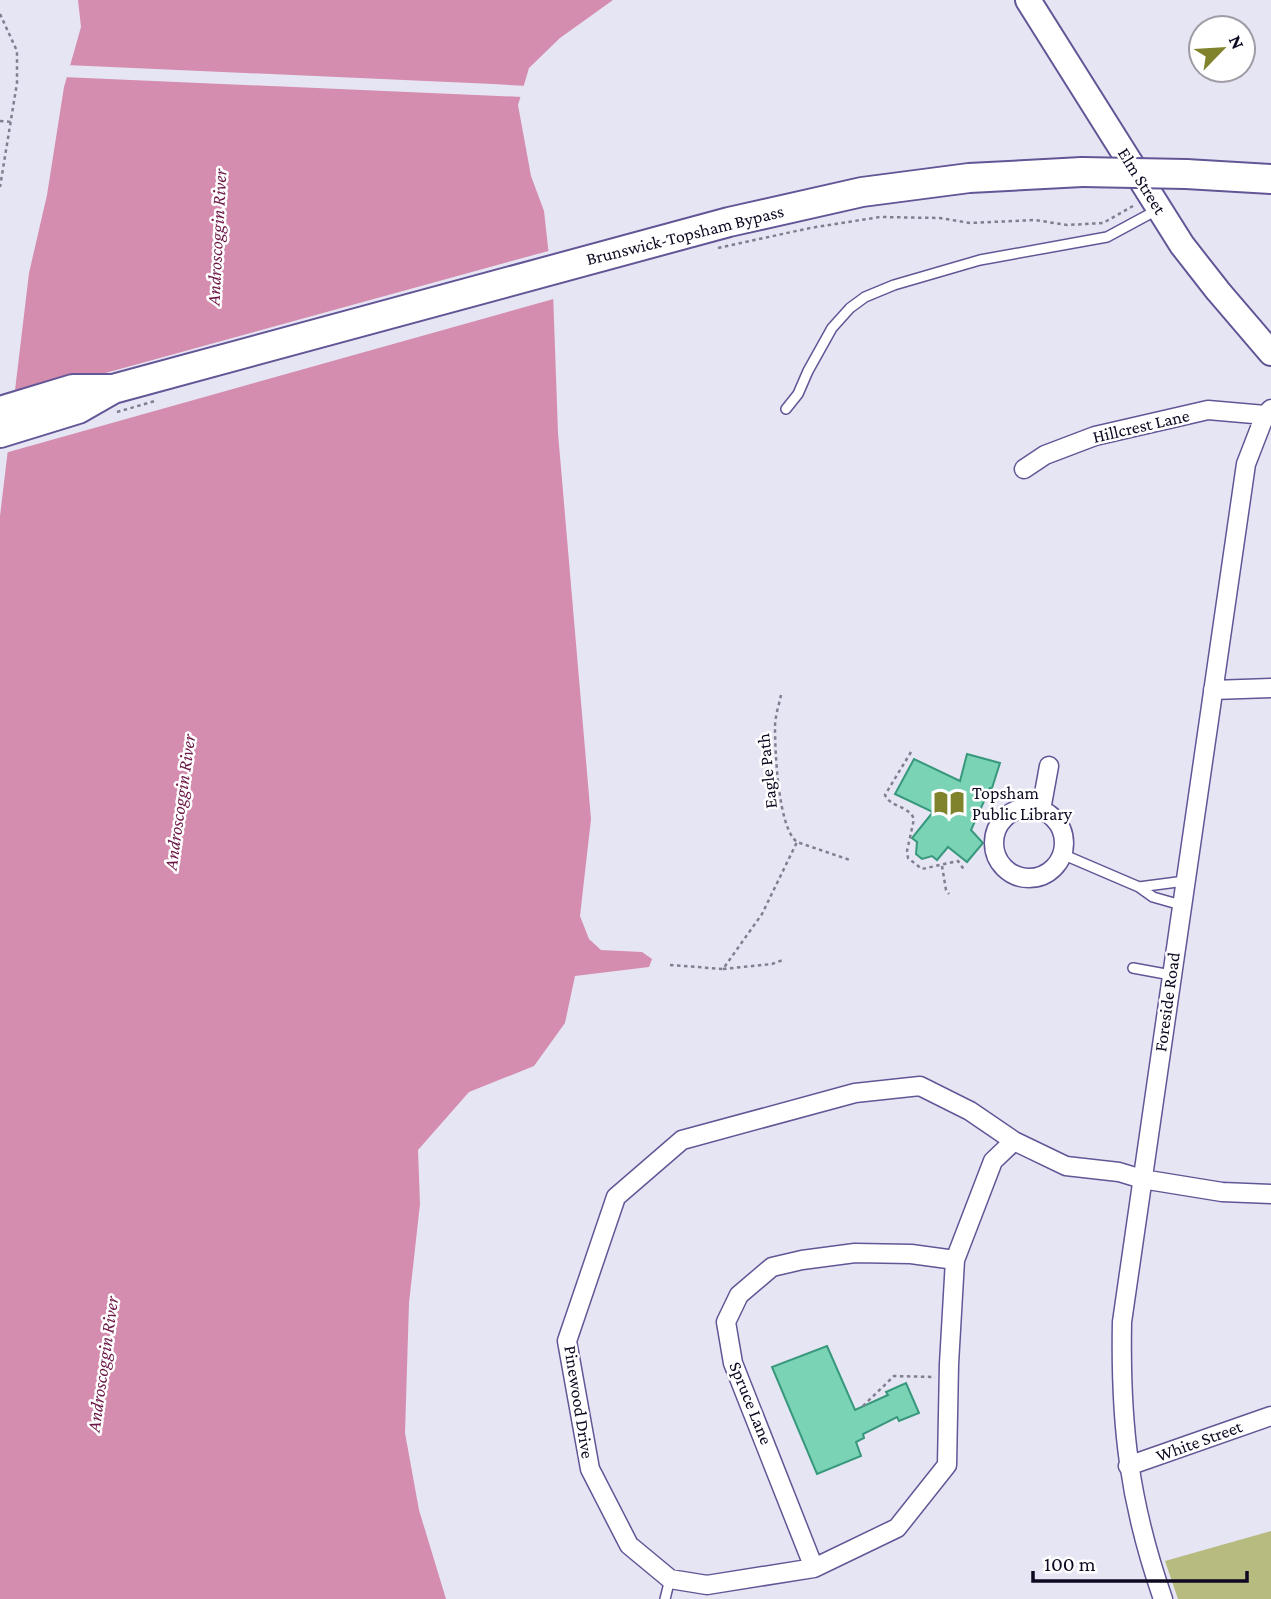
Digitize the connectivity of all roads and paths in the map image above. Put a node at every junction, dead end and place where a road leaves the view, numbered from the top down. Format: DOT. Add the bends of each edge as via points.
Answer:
graph roads {
  1 [pos="1028,0"];
  2 [pos="0,14"];
  3 [pos="0,121"];
  4 [pos="12,121"];
  5 [pos="1271,179"];
  6 [pos="0,187"];
  7 [pos="1155,202"];
  8 [pos="709,250"];
  9 [pos="1271,353"];
  10 [pos="113,389"];
  11 [pos="786,410"];
  12 [pos="0,411"];
  13 [pos="1268,412"];
  14 [pos="0,433"];
  15 [pos="1024,469"];
  16 [pos="1271,688"];
  17 [pos="1213,690"];
  18 [pos="781,695"];
  19 [pos="911,752"];
  20 [pos="1049,766"];
  21 [pos="1041,810"];
  22 [pos="797,842"];
  23 [pos="1062,854"];
  24 [pos="850,860"];
  25 [pos="942,866"];
  26 [pos="965,871"];
  27 [pos="1185,881"];
  28 [pos="1139,887"];
  29 [pos="949,894"];
  30 [pos="1181,905"];
  31 [pos="783,960"];
  32 [pos="670,965"];
  33 [pos="1133,968"];
  34 [pos="723,969"];
  35 [pos="1171,975"];
  36 [pos="1014,1141"];
  37 [pos="1142,1179"];
  38 [pos="1271,1194"];
  39 [pos="955,1260"];
  40 [pos="952,1370"];
  41 [pos="883,1386"];
  42 [pos="888,1391"];
  43 [pos="863,1406"];
  44 [pos="1271,1416"];
  45 [pos="1128,1466"];
  46 [pos="814,1568"];
  47 [pos="670,1579"];
  48 [pos="665,1599"];
  49 [pos="1163,1599"];
  1 -- 7 [label="main road, Elm Street"];
  2 -- 4 [label="path" via="17,51"];
  3 -- 4 [label="path"];
  4 -- 6 [label="path"];
  5 -- 10 [label="highway, Brunswick-Topsham Bypass, bridge" via="1082,172 969,178 862,192 629,248"];
  7 -- 8 [label="path" via="1103,223 1067,225 880,216"];
  7 -- 9 [label="main road, Elm Street" via="1182,245"];
  7 -- 11 [label="lane" via="1107,237 980,260 865,297 832,328"];
  10 -- 12 [label="highway" via="73,389"];
  10 -- 14 [label="highway" via="78,410"];
  13 -- 15 [label="street, Hillcrest Lane" via="1208,410 1095,436 1045,454"];
  13 -- 17 [label="street, Foreside Road" via="1246,464"];
  16 -- 17 [label="street"];
  17 -- 27 [label="street, Foreside Road"];
  18 -- 22 [label="path, Eagle Path" via="775,726 776,773 786,826"];
  19 -- 25 [label="path" via="885,795 909,810 914,819 907,851 912,863 922,869"];
  20 -- 21 [label="street"];
  21 -- 23 [label="street" via="1051,815 1062,833"];
  21 -- 23 [label="street" via="1019,809 1008,814 995,832 995,855 1009,872 1029,878 1049,871"];
  22 -- 24 [label="path"];
  22 -- 34 [label="path" via="762,914"];
  23 -- 28 [label="lane"];
  25 -- 26 [label="path" via="958,861"];
  25 -- 29 [label="path"];
  27 -- 28 [label="lane"];
  27 -- 30 [label="street, Foreside Road"];
  28 -- 30 [label="lane" via="1153,897"];
  30 -- 35 [label="street, Foreside Road"];
  31 -- 34 [label="path"];
  32 -- 34 [label="path"];
  33 -- 35 [label="lane"];
  35 -- 37 [label="street, Foreside Road"];
  36 -- 37 [label="street, Pinewood Drive" via="1066,1166"];
  36 -- 39 [label="street" via="993,1161"];
  36 -- 47 [label="street, Pinewood Drive" via="970,1111 920,1086 855,1093 682,1140 616,1197 567,1341 590,1469 629,1545"];
  37 -- 38 [label="street, Pinewood Drive" via="1222,1192"];
  37 -- 45 [label="street, Foreside Road" via="1122,1322 1121,1396"];
  39 -- 40 [label="street"];
  39 -- 46 [label="street, Spruce Lane" via="855,1253 772,1267 739,1295 726,1322 733,1363"];
  40 -- 41 [label="path" via="894,1376"];
  40 -- 46 [label="street" via="947,1465 897,1528"];
  41 -- 42 [label="path"];
  41 -- 43 [label="path"];
  44 -- 45 [label="street, White Street"];
  45 -- 49 [label="street, Foreside Road"];
  46 -- 47 [label="street" via="707,1585"];
  47 -- 48 [label="lane"];
}
